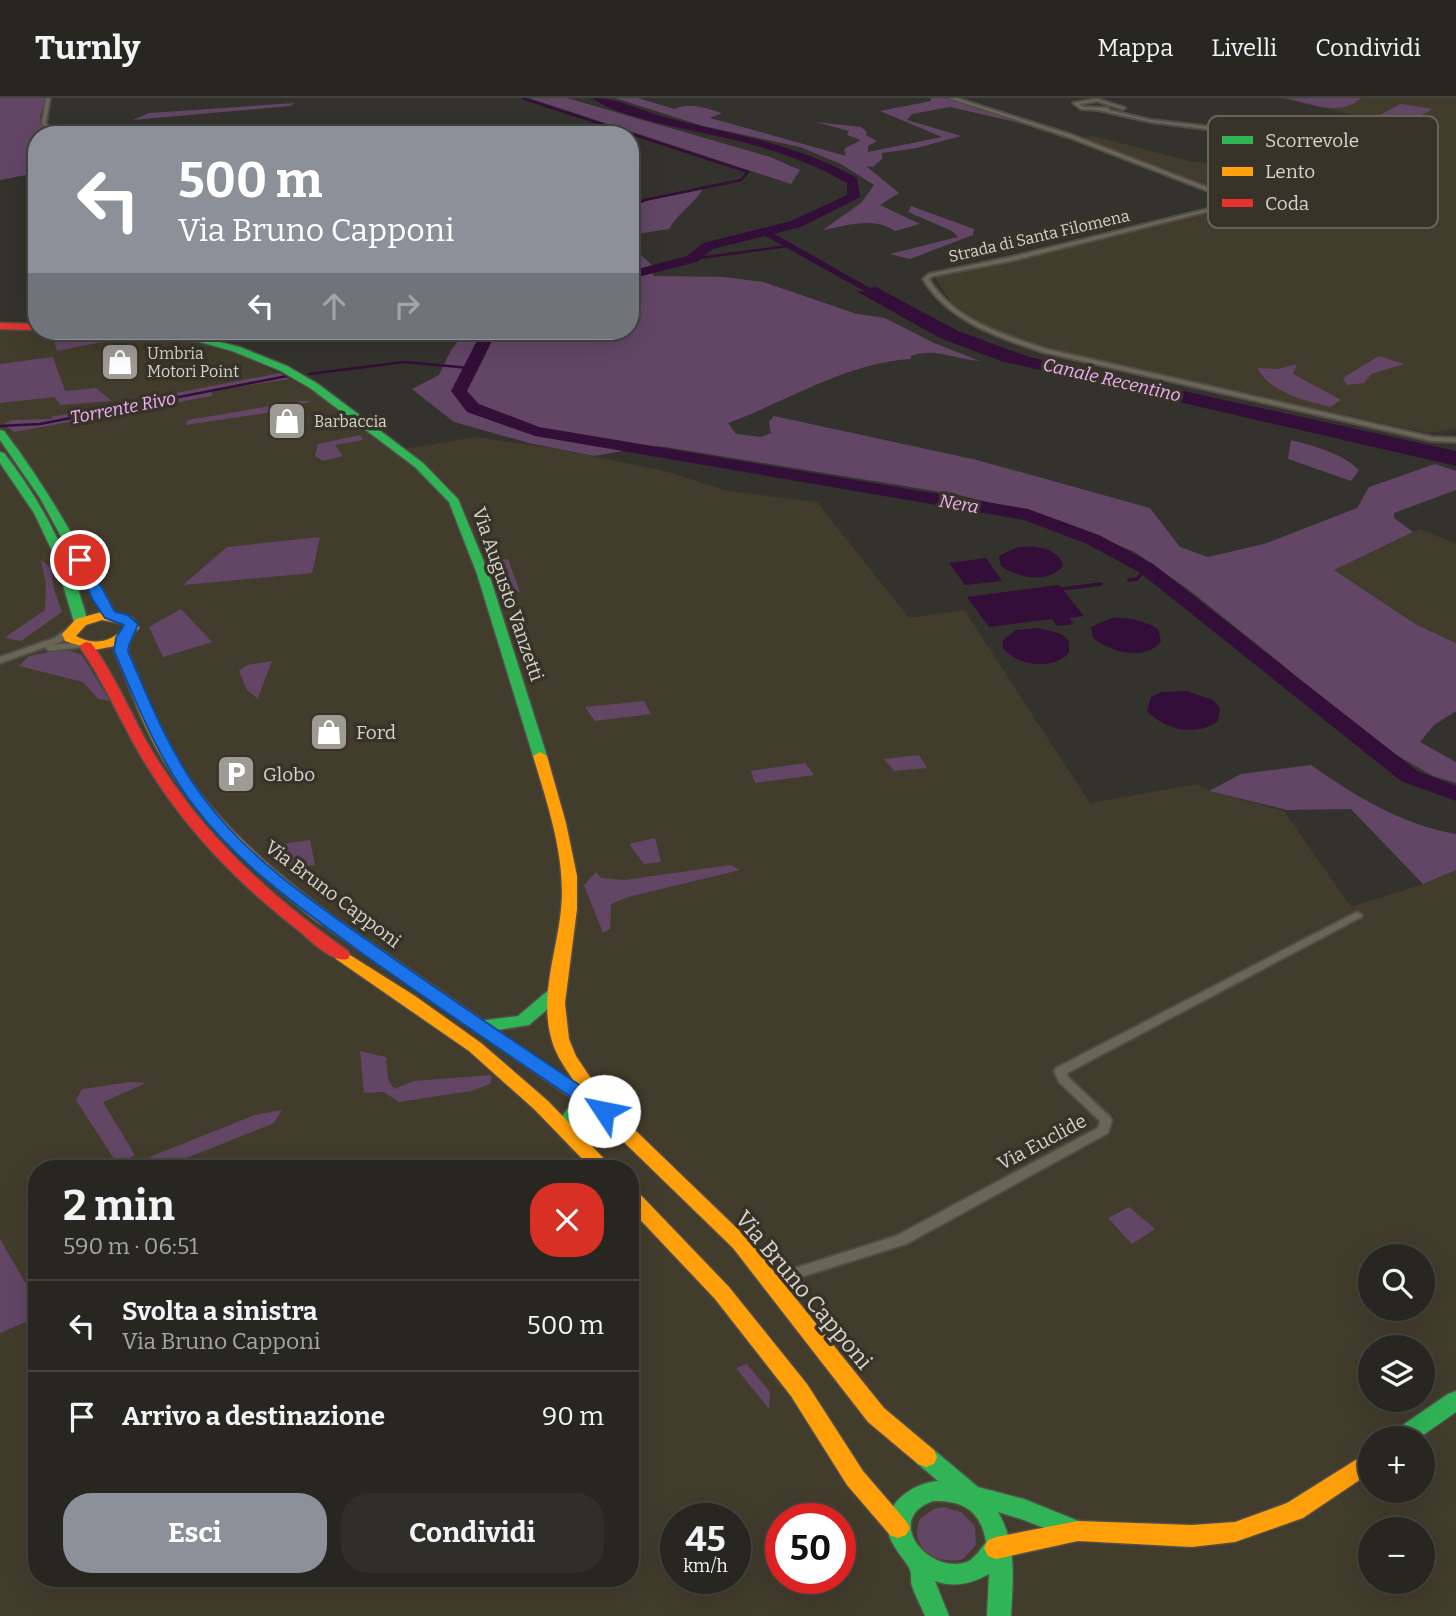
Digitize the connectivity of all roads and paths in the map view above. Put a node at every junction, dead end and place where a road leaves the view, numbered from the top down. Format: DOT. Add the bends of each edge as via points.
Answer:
graph roads {
  1 [pos="48,98"];
  2 [pos="951,98"];
  3 [pos="1069,98"];
  4 [pos="1117,98"];
  5 [pos="1077,100"];
  6 [pos="1086,100"];
  7 [pos="1110,102"];
  8 [pos="1100,110"];
  9 [pos="1147,115"];
  10 [pos="1140,118"];
  11 [pos="1183,124"];
  12 [pos="47,126"];
  13 [pos="1208,127"];
  14 [pos="1208,189"];
  15 [pos="1208,210"];
  16 [pos="0,326"];
  17 [pos="28,327"];
  18 [pos="201,340"];
  19 [pos="0,433"];
  20 [pos="1456,440"];
  21 [pos="0,455"];
  22 [pos="110,615"];
  23 [pos="76,625"];
  24 [pos="123,638"];
  25 [pos="83,645"];
  26 [pos="32,650"];
  27 [pos="0,660"];
  28 [pos="1357,915"];
  29 [pos="557,992"];
  30 [pos="479,1027"];
  31 [pos="604,1111"];
  32 [pos="564,1126"];
  33 [pos="596,1160"];
  34 [pos="639,1205"];
  35 [pos="772,1281"];
  36 [pos="1456,1400"];
  37 [pos="1419,1426"];
  38 [pos="1358,1469"];
  39 [pos="971,1496"];
  40 [pos="898,1528"];
  41 [pos="1077,1531"];
  42 [pos="996,1548"];
  43 [pos="922,1568"];
  44 [pos="937,1616"];
  45 [pos="999,1616"];
  1 -- 12 [label="street"];
  2 -- 14 [label="street, Strada di Santa Filomena" via="1070,136"];
  3 -- 5 [label="street"];
  4 -- 7 [label="street"];
  5 -- 6 [label="street"];
  5 -- 8 [label="street" via="1081,108"];
  6 -- 7 [label="street"];
  7 -- 8 [label="street"];
  7 -- 9 [label="street"];
  8 -- 10 [label="street"];
  9 -- 10 [label="street"];
  9 -- 11 [label="street"];
  10 -- 11 [label="street"];
  11 -- 13 [label="street"];
  15 -- 20 [label="street, Strada di Santa Filomena" via="926,279 947,305 987,330 1044,351 1432,439"];
  16 -- 17 [label="main road"];
  18 -- 29 [label="main road, Via Augusto Vanzetti" via="266,361 314,386 419,466 454,501 483,574 551,792 570,888 569,931"];
  19 -- 22 [label="main road, Via Bruno Capponi" via="53,507"];
  21 -- 23 [label="main road, Via Bruno Capponi" via="17,475 44,524 72,589"];
  22 -- 23 [label="main road"];
  22 -- 24 [label="main road, Via Bruno Capponi" via="131,624"];
  23 -- 25 [label="main road, Via Bruno Capponi" via="70,638"];
  23 -- 26 [label="street" via="58,640"];
  24 -- 25 [label="main road" via="105,645"];
  24 -- 30 [label="main road, Via Bruno Capponi" via="121,651 160,741 197,800 246,854 329,921"];
  25 -- 26 [label="street"];
  25 -- 32 [label="main road, Via Bruno Capponi" via="97,658 168,789 223,858 275,906 456,1033"];
  26 -- 27 [label="street"];
  28 -- 35 [label="street, Via Euclide" via="1060,1071 1106,1120 1104,1130 901,1240"];
  29 -- 30 [label="main road" via="523,1024"];
  29 -- 31 [label="main road, Via Augusto Vanzetti" via="561,1042"];
  30 -- 31 [label="main road, Via Bruno Capponi"];
  31 -- 32 [label="main road" via="577,1111"];
  31 -- 35 [label="main road, Via Bruno Capponi" via="740,1243"];
  32 -- 33 [label="main road, Via Bruno Capponi"];
  34 -- 40 [label="main road" via="722,1293 799,1390 855,1478"];
  35 -- 39 [label="main road, Via Bruno Capponi" via="876,1415"];
  36 -- 37 [label="main road"];
  38 -- 41 [label="main road" via="1296,1511 1234,1532 1192,1536"];
  39 -- 40 [label="main road" via="955,1490 923,1493 910,1501"];
  39 -- 41 [label="main road" via="1024,1509"];
  39 -- 42 [label="main road" via="993,1518"];
  40 -- 43 [label="main road" via="905,1551"];
  41 -- 42 [label="main road"];
  42 -- 43 [label="main road" via="980,1569 967,1576 936,1575"];
  42 -- 45 [label="main road"];
  43 -- 44 [label="main road" via="923,1584"];
}
